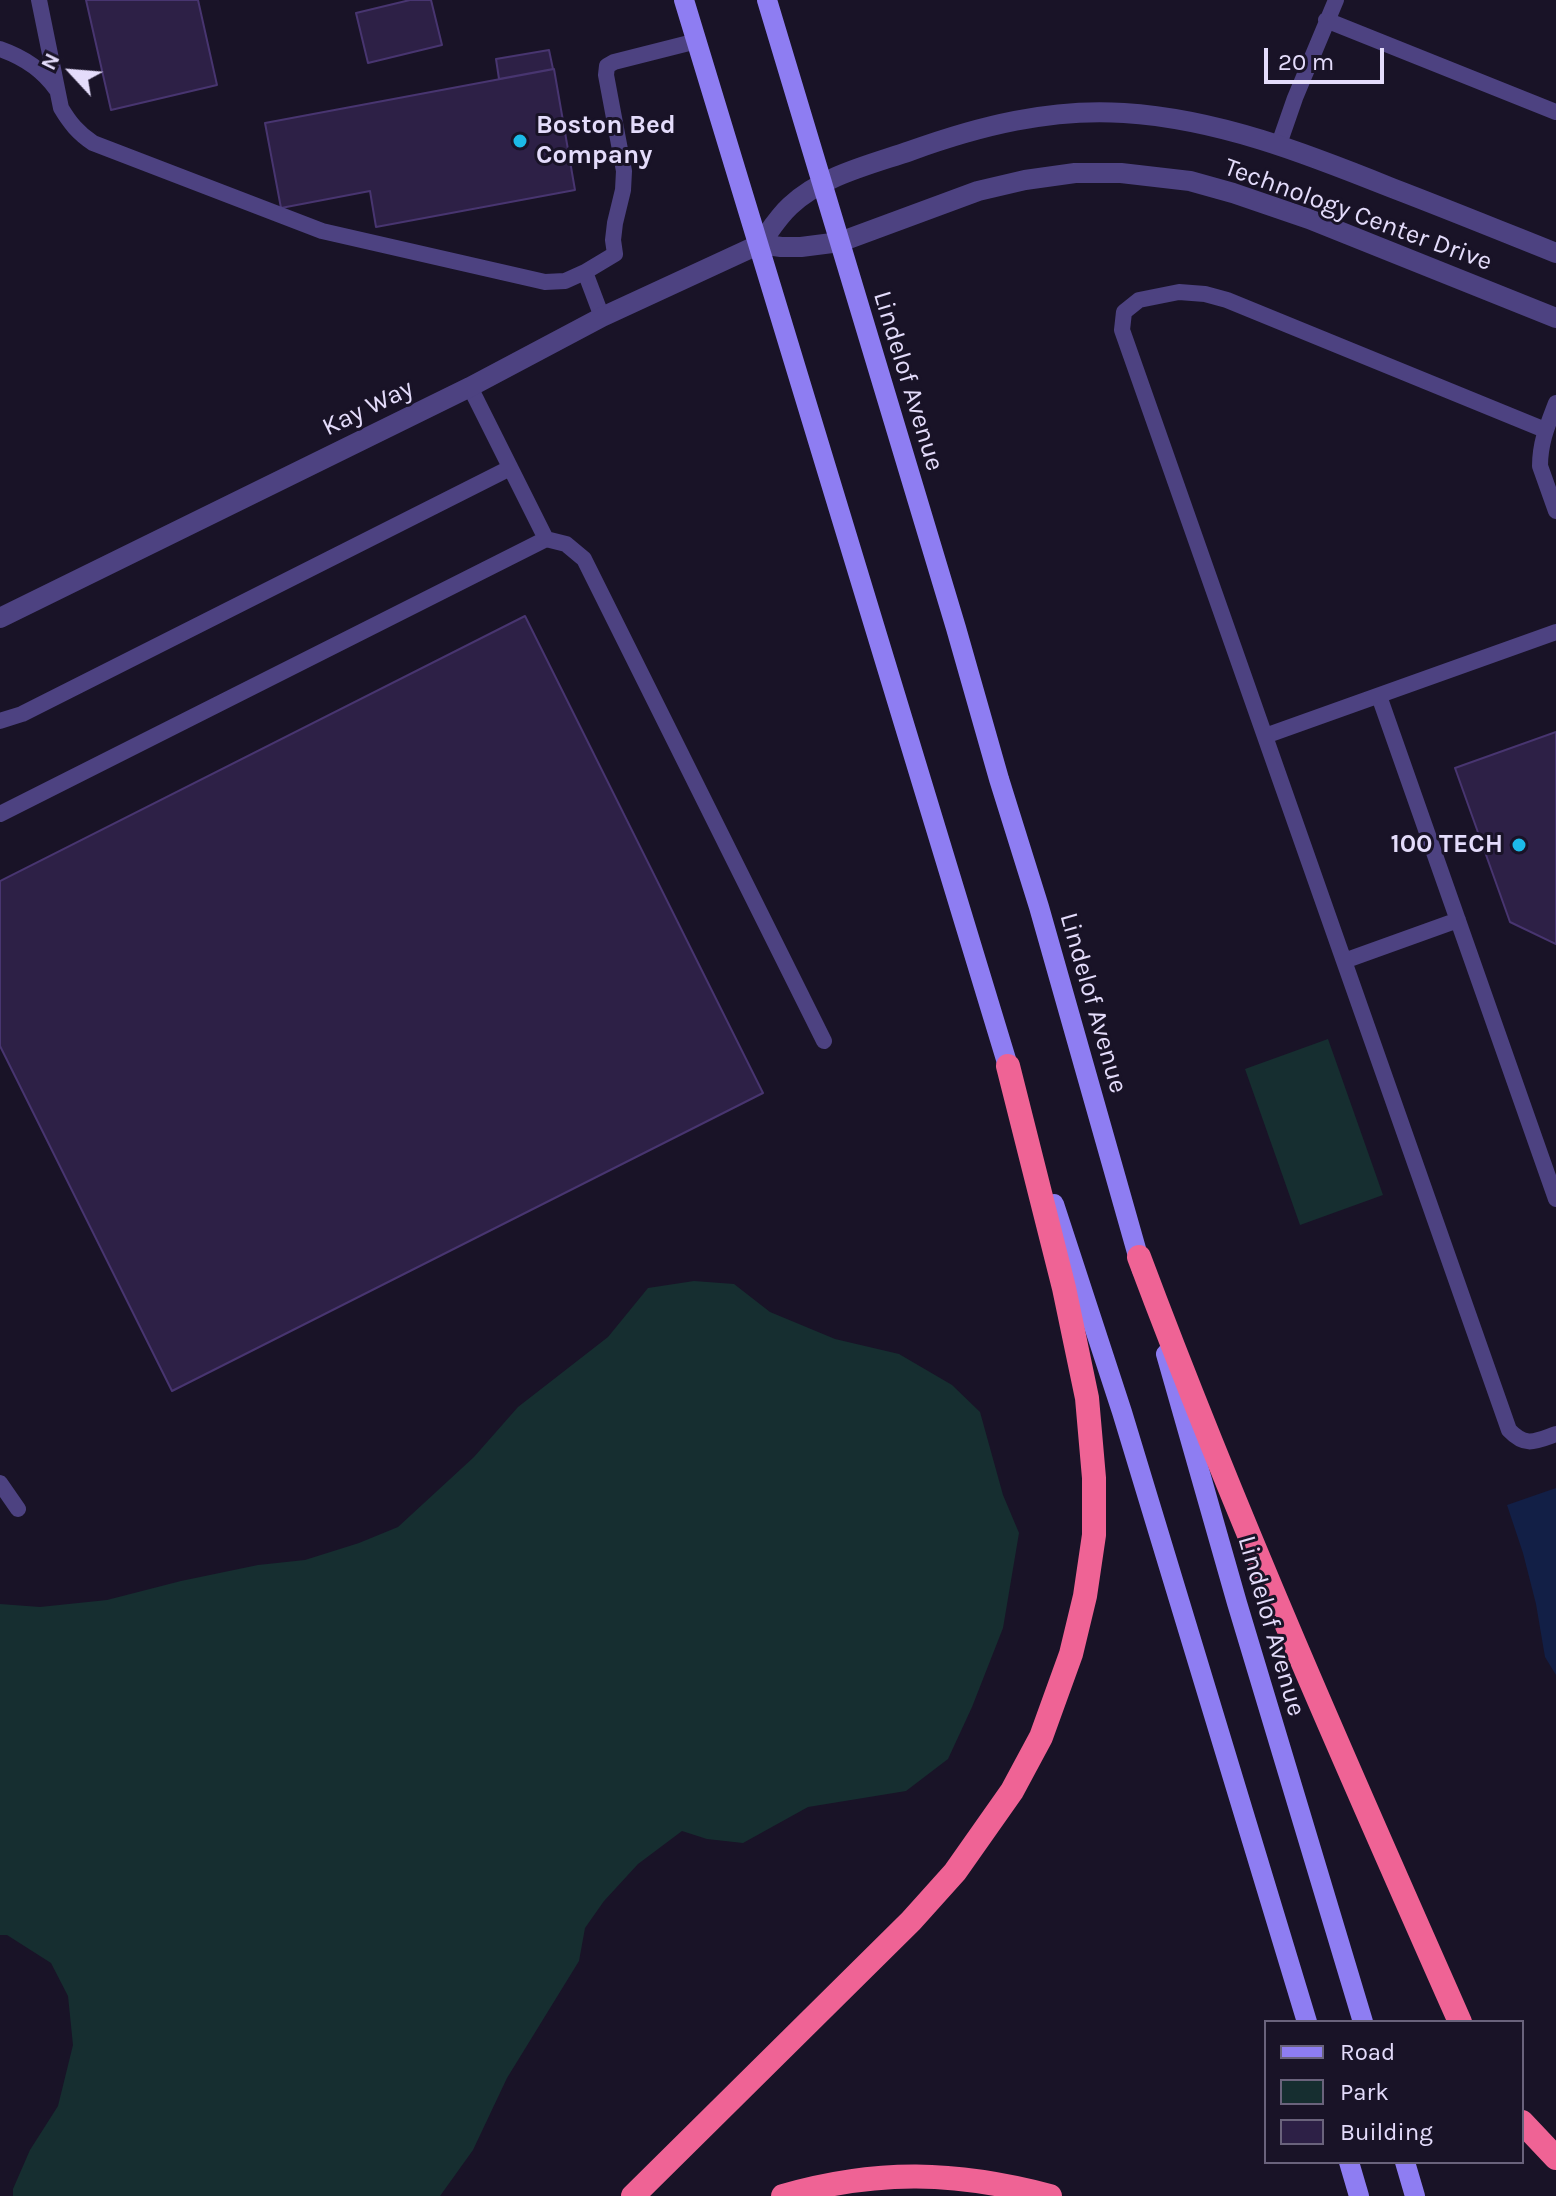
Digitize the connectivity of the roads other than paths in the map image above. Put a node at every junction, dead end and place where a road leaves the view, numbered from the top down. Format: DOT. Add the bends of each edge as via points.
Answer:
graph roads {
  1 [pos="39,0"];
  2 [pos="684,0"];
  3 [pos="1336,0"];
  4 [pos="773,6"];
  5 [pos="1326,20"];
  6 [pos="697,41"];
  7 [pos="0,49"];
  8 [pos="57,90"];
  9 [pos="1556,112"];
  10 [pos="1279,144"];
  11 [pos="821,183"];
  12 [pos="840,242"];
  13 [pos="760,244"];
  14 [pos="1556,253"];
  15 [pos="585,272"];
  16 [pos="602,317"];
  17 [pos="1556,318"];
  18 [pos="470,387"];
  19 [pos="1556,403"];
  20 [pos="1550,424"];
  21 [pos="510,468"];
  22 [pos="1556,511"];
  23 [pos="546,539"];
  24 [pos="0,618"];
  25 [pos="1556,632"];
  26 [pos="1379,696"];
  27 [pos="0,721"];
  28 [pos="1265,736"];
  29 [pos="0,814"];
  30 [pos="1458,920"];
  31 [pos="1344,961"];
  32 [pos="824,1041"];
  33 [pos="1008,1066"];
  34 [pos="1556,1199"];
  35 [pos="1139,1257"];
  36 [pos="1556,1434"];
  37 [pos="0,1483"];
  38 [pos="18,1509"];
  39 [pos="1306,2020"];
  40 [pos="1362,2020"];
  41 [pos="1459,2020"];
  42 [pos="1524,2124"];
  43 [pos="1556,2158"];
  44 [pos="1350,2164"];
  45 [pos="1406,2164"];
  46 [pos="633,2196"];
  47 [pos="783,2196"];
  48 [pos="1050,2196"];
  49 [pos="1359,2196"];
  50 [pos="1415,2196"];
  1 -- 8 [label="lane"];
  2 -- 6 [label="main road"];
  3 -- 5 [label="lane"];
  4 -- 11 [label="main road, Lindelof Avenue"];
  5 -- 9 [label="lane"];
  5 -- 10 [label="lane"];
  6 -- 13 [label="main road"];
  6 -- 15 [label="lane" via="607,66 623,190 615,254"];
  7 -- 8 [label="lane" via="38,68"];
  8 -- 15 [label="lane" via="70,124 93,143 312,228 545,282"];
  10 -- 11 [label="street, Technology Center Drive" via="1203,123 1071,113 960,133"];
  10 -- 14 [label="street, Technology Center Drive"];
  11 -- 12 [label="main road, Lindelof Avenue"];
  11 -- 13 [label="street, Technology Center Drive" via="787,208"];
  12 -- 13 [label="street, Technology Center Drive" via="801,247"];
  12 -- 17 [label="street, Technology Center Drive" via="978,191 1050,176 1121,173 1190,181 1233,193"];
  12 -- 35 [label="main road, Lindelof Avenue"];
  13 -- 16 [label="street, Kay Way"];
  13 -- 33 [label="main road"];
  15 -- 16 [label="lane"];
  16 -- 18 [label="street, Kay Way"];
  18 -- 21 [label="lane"];
  18 -- 24 [label="street, Kay Way"];
  19 -- 20 [label="lane"];
  20 -- 22 [label="lane" via="1541,444 1540,466"];
  20 -- 28 [label="lane" via="1205,294 1179,292 1139,300 1124,312 1122,330"];
  21 -- 23 [label="lane"];
  21 -- 27 [label="lane"];
  23 -- 29 [label="lane"];
  23 -- 32 [label="lane" via="566,544 584,559"];
  25 -- 26 [label="lane"];
  26 -- 28 [label="lane"];
  26 -- 30 [label="lane"];
  28 -- 31 [label="lane"];
  30 -- 31 [label="lane"];
  30 -- 34 [label="lane"];
  31 -- 36 [label="lane" via="1509,1430 1519,1440 1533,1442"];
  33 -- 39 [label="main road" via="1122,1412"];
  33 -- 46 [label="highway" via="1087,1398 1094,1535 1071,1654 1041,1737 1012,1791 955,1872"];
  35 -- 40 [label="main road, Lindelof Avenue"];
  35 -- 41 [label="highway" via="1258,1559"];
  37 -- 38 [label="lane"];
  42 -- 43 [label="highway"];
  44 -- 49 [label="main road"];
  45 -- 50 [label="main road"];
  47 -- 48 [label="highway" via="853,2179 913,2175 981,2181"];
}
